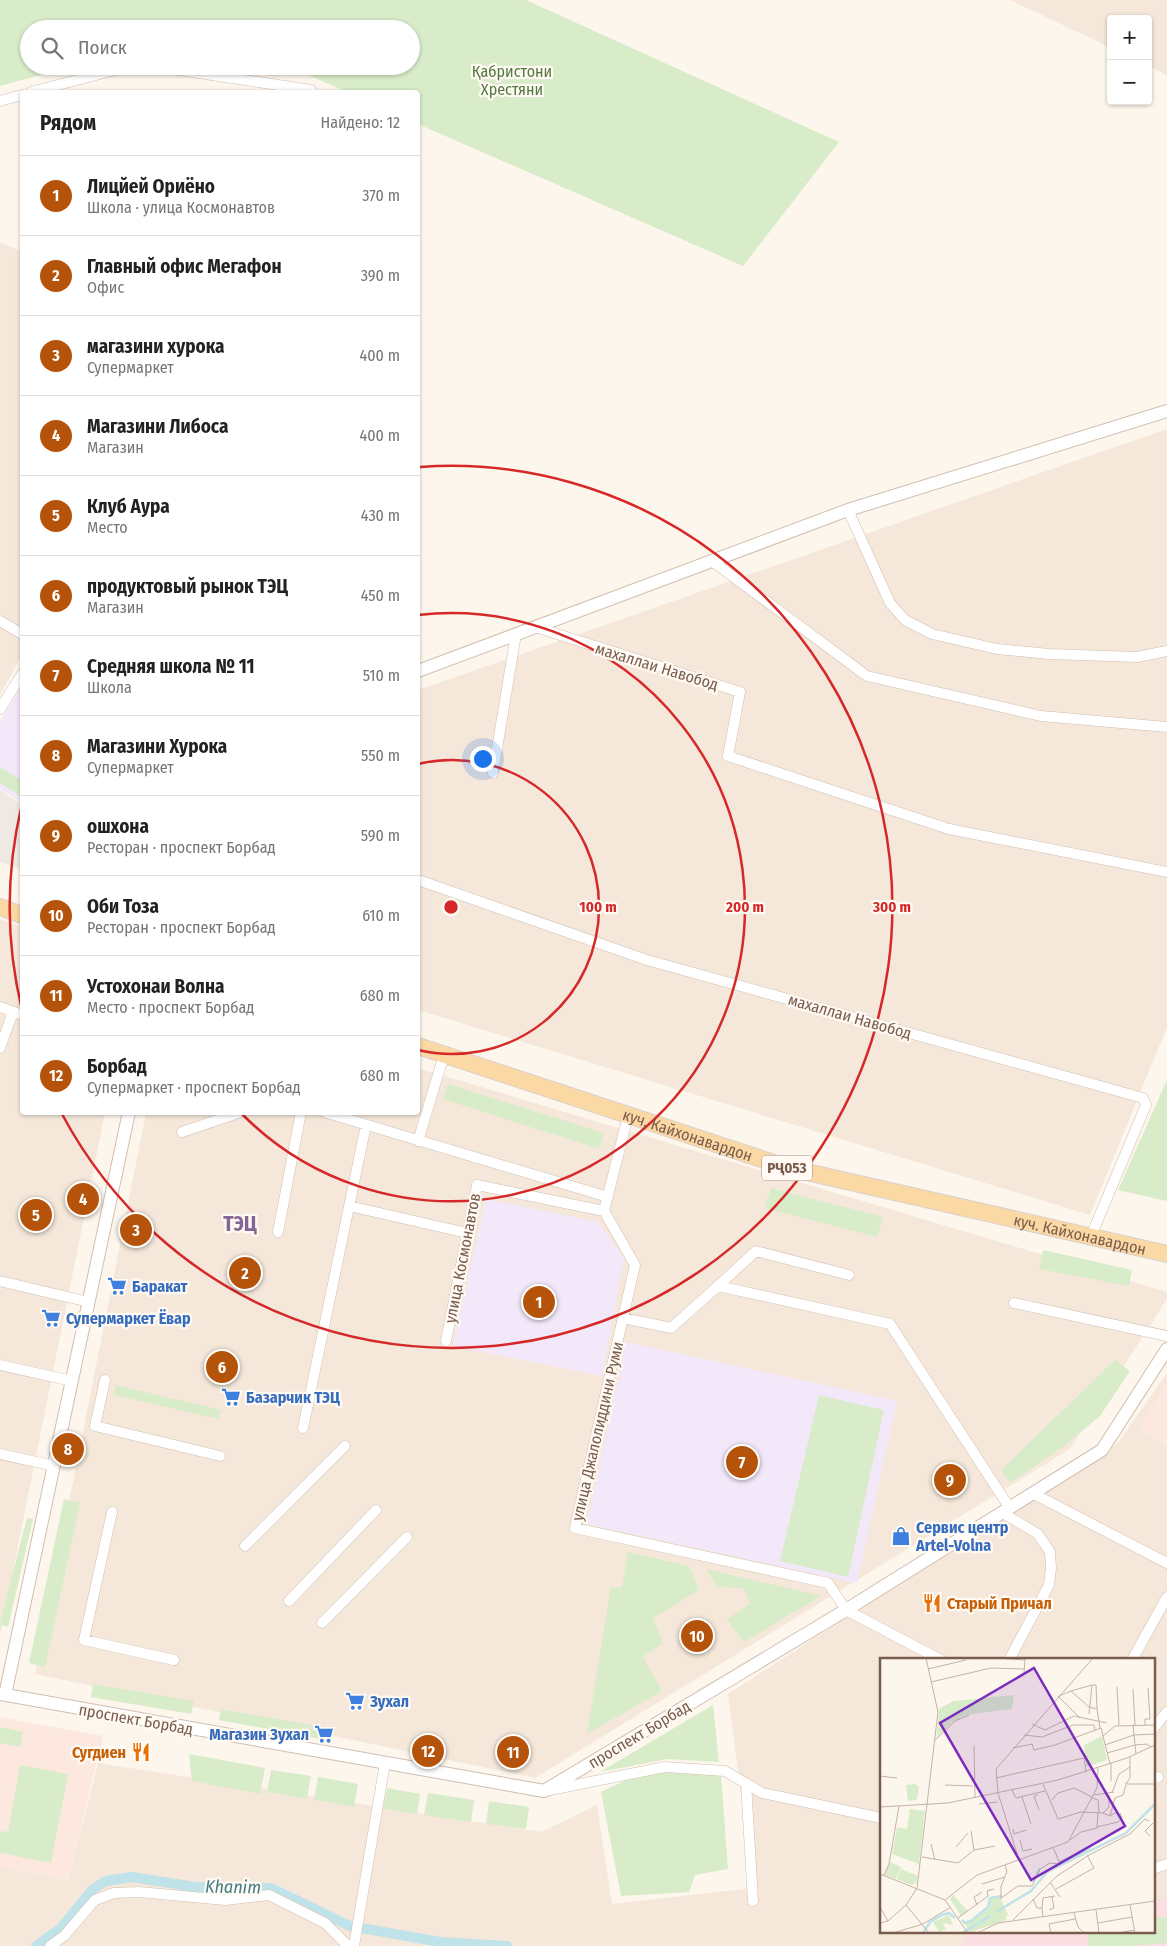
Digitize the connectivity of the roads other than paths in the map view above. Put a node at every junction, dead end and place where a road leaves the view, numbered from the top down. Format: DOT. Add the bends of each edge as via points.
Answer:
graph roads {
  1 [pos="96,75"];
  2 [pos="212,75"];
  3 [pos="39,90"];
  4 [pos="311,90"];
  5 [pos="20,95"];
  6 [pos="0,100"];
  7 [pos="1167,411"];
  8 [pos="848,510"];
  9 [pos="712,561"];
  10 [pos="0,621"];
  11 [pos="535,627"];
  12 [pos="20,633"];
  13 [pos="516,634"];
  14 [pos="1167,651"];
  15 [pos="420,671"];
  16 [pos="20,677"];
  17 [pos="0,709"];
  18 [pos="1167,727"];
  19 [pos="493,774"];
  20 [pos="1167,872"];
  21 [pos="420,881"];
  22 [pos="0,907"];
  23 [pos="20,914"];
  24 [pos="0,1007"];
  25 [pos="18,1013"];
  26 [pos="420,1047"];
  27 [pos="0,1048"];
  28 [pos="444,1055"];
  29 [pos="128,1115"];
  30 [pos="232,1115"];
  31 [pos="300,1115"];
  32 [pos="334,1115"];
  33 [pos="628,1116"];
  34 [pos="366,1125"];
  35 [pos="182,1132"];
  36 [pos="418,1141"];
  37 [pos="608,1197"];
  38 [pos="349,1206"];
  39 [pos="604,1210"];
  40 [pos="278,1232"];
  41 [pos="467,1234"];
  42 [pos="1091,1236"];
  43 [pos="1167,1254"];
  44 [pos="849,1275"];
  45 [pos="0,1281"];
  46 [pos="718,1286"];
  47 [pos="89,1302"];
  48 [pos="1014,1303"];
  49 [pos="623,1318"];
  50 [pos="1167,1336"];
  51 [pos="446,1342"];
  52 [pos="1167,1349"];
  53 [pos="0,1365"];
  54 [pos="105,1380"];
  55 [pos="72,1382"];
  56 [pos="303,1428"];
  57 [pos="345,1446"];
  58 [pos="0,1454"];
  59 [pos="220,1456"];
  60 [pos="54,1466"];
  61 [pos="1032,1493"];
  62 [pos="376,1510"];
  63 [pos="1005,1510"];
  64 [pos="112,1512"];
  65 [pos="407,1537"];
  66 [pos="244,1546"];
  67 [pos="1167,1563"];
  68 [pos="1167,1597"];
  69 [pos="289,1602"];
  70 [pos="846,1610"];
  71 [pos="322,1623"];
  72 [pos="937,1658"];
  73 [pos="1010,1658"];
  74 [pos="1133,1658"];
  75 [pos="174,1660"];
  76 [pos="2,1695"];
  77 [pos="1167,1712"];
  78 [pos="1154,1728"];
  79 [pos="385,1763"];
  80 [pos="746,1783"];
  81 [pos="544,1791"];
  82 [pos="880,1818"];
  83 [pos="1167,1864"];
  84 [pos="1154,1869"];
  85 [pos="753,1901"];
  86 [pos="352,1944"];
  87 [pos="50,1946"];
  1 -- 3 [label="street"];
  2 -- 4 [label="street"];
  5 -- 6 [label="street"];
  7 -- 8 [label="street"];
  8 -- 9 [label="street"];
  8 -- 14 [label="street" via="890,603 905,620 932,634 997,649 1050,654 1137,657"];
  9 -- 11 [label="street"];
  9 -- 18 [label="street" via="867,676 1041,716"];
  10 -- 12 [label="street"];
  11 -- 13 [label="street"];
  11 -- 20 [label="street, махаллаи Навобод" via="740,692 728,756 949,829"];
  13 -- 15 [label="street"];
  13 -- 19 [label="street"];
  16 -- 17 [label="street"];
  21 -- 42 [label="street, махаллаи Навобод" via="647,960 1143,1098 1146,1105"];
  22 -- 23 [label="main road"];
  24 -- 25 [label="street"];
  25 -- 27 [label="street"];
  26 -- 28 [label="main road, куч. Кайхонавардон / РҶ053"];
  28 -- 33 [label="main road, куч. Кайхонавардон / РҶ053"];
  28 -- 36 [label="street"];
  29 -- 47 [label="street"];
  30 -- 35 [label="street"];
  31 -- 40 [label="street"];
  32 -- 34 [label="street"];
  33 -- 37 [label="street"];
  33 -- 42 [label="main road, куч. Кайхонавардон / РҶ053" via="789,1168"];
  34 -- 36 [label="street"];
  34 -- 38 [label="street"];
  36 -- 37 [label="street"];
  37 -- 39 [label="street"];
  38 -- 41 [label="street"];
  38 -- 56 [label="street"];
  39 -- 41 [label="street, улица Космонавтов" via="477,1185"];
  39 -- 49 [label="street, улица Джалолиддини Руми" via="635,1265"];
  41 -- 51 [label="street, улица Космонавтов"];
  42 -- 43 [label="main road, куч. Кайхонавардон / РҶ053"];
  44 -- 46 [label="street" via="756,1251"];
  45 -- 47 [label="street"];
  46 -- 49 [label="street" via="671,1328"];
  46 -- 63 [label="street" via="890,1324"];
  47 -- 55 [label="street"];
  48 -- 50 [label="street"];
  49 -- 70 [label="street, улица Джалолиддини Руми" via="575,1528 828,1583"];
  52 -- 61 [label="street, проспект Борбад" via="1102,1450"];
  53 -- 55 [label="street"];
  54 -- 59 [label="street" via="95,1426"];
  55 -- 60 [label="street"];
  57 -- 66 [label="street"];
  58 -- 60 [label="street"];
  60 -- 76 [label="street"];
  61 -- 63 [label="street, проспект Борбад"];
  61 -- 67 [label="street"];
  62 -- 69 [label="street"];
  63 -- 70 [label="street, проспект Борбад"];
  63 -- 73 [label="street" via="1038,1534 1050,1552 1049,1585"];
  64 -- 75 [label="street" via="84,1640"];
  65 -- 71 [label="street"];
  68 -- 74 [label="street"];
  70 -- 72 [label="street"];
  70 -- 81 [label="street, проспект Борбад"];
  76 -- 79 [label="street, проспект Борбад"];
  77 -- 78 [label="street"];
  79 -- 81 [label="street, проспект Борбад"];
  79 -- 86 [label="street"];
  80 -- 81 [label="street" via="725,1771 666,1767"];
  80 -- 82 [label="street" via="762,1793"];
  80 -- 85 [label="street"];
  83 -- 84 [label="street"];
  86 -- 87 [label="street" via="324,1923 268,1895 225,1900 139,1892 114,1893 95,1900 64,1936"];
}
